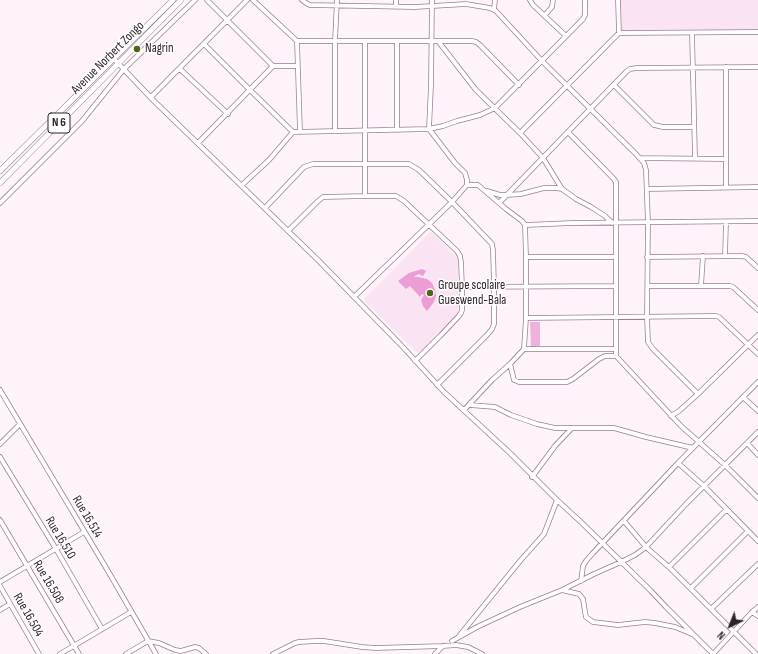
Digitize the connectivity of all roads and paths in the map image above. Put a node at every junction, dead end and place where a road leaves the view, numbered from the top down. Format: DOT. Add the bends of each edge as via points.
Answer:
graph roads {
  1 [pos="172,0"];
  2 [pos="180,0"];
  3 [pos="195,0"];
  4 [pos="207,0"];
  5 [pos="247,0"];
  6 [pos="253,0"];
  7 [pos="302,0"];
  8 [pos="337,0"];
  9 [pos="364,0"];
  10 [pos="396,0"];
  11 [pos="432,0"];
  12 [pos="495,0"];
  13 [pos="530,0"];
  14 [pos="552,0"];
  15 [pos="585,0"];
  16 [pos="618,0"];
  17 [pos="466,2"];
  18 [pos="337,6"];
  19 [pos="364,6"];
  20 [pos="432,6"];
  21 [pos="396,7"];
  22 [pos="494,10"];
  23 [pos="545,15"];
  24 [pos="227,21"];
  25 [pos="758,32"];
  26 [pos="619,33"];
  27 [pos="692,33"];
  28 [pos="566,36"];
  29 [pos="297,41"];
  30 [pos="335,41"];
  31 [pos="431,41"];
  32 [pos="438,41"];
  33 [pos="365,42"];
  34 [pos="397,42"];
  35 [pos="204,44"];
  36 [pos="133,48"];
  37 [pos="139,54"];
  38 [pos="114,59"];
  39 [pos="542,60"];
  40 [pos="118,63"];
  41 [pos="273,66"];
  42 [pos="297,66"];
  43 [pos="726,67"];
  44 [pos="758,67"];
  45 [pos="693,68"];
  46 [pos="124,69"];
  47 [pos="180,69"];
  48 [pos="519,85"];
  49 [pos="614,85"];
  50 [pos="567,86"];
  51 [pos="250,90"];
  52 [pos="151,97"];
  53 [pos="496,108"];
  54 [pos="591,109"];
  55 [pos="228,114"];
  56 [pos="694,127"];
  57 [pos="429,129"];
  58 [pos="397,130"];
  59 [pos="335,131"];
  60 [pos="365,131"];
  61 [pos="293,132"];
  62 [pos="300,132"];
  63 [pos="568,132"];
  64 [pos="520,133"];
  65 [pos="198,143"];
  66 [pos="543,158"];
  67 [pos="640,158"];
  68 [pos="695,158"];
  69 [pos="726,159"];
  70 [pos="365,164"];
  71 [pos="0,171"];
  72 [pos="0,182"];
  73 [pos="467,185"];
  74 [pos="242,186"];
  75 [pos="726,187"];
  76 [pos="758,187"];
  77 [pos="562,189"];
  78 [pos="647,189"];
  79 [pos="485,190"];
  80 [pos="507,195"];
  81 [pos="366,196"];
  82 [pos="452,202"];
  83 [pos="0,203"];
  84 [pos="499,203"];
  85 [pos="265,208"];
  86 [pos="758,221"];
  87 [pos="726,222"];
  88 [pos="614,223"];
  89 [pos="648,223"];
  90 [pos="429,225"];
  91 [pos="525,225"];
  92 [pos="288,231"];
  93 [pos="703,256"];
  94 [pos="725,256"];
  95 [pos="526,257"];
  96 [pos="616,257"];
  97 [pos="647,257"];
  98 [pos="758,268"];
  99 [pos="494,286"];
  100 [pos="526,286"];
  101 [pos="615,286"];
  102 [pos="648,286"];
  103 [pos="701,286"];
  104 [pos="462,287"];
  105 [pos="354,297"];
  106 [pos="758,310"];
  107 [pos="616,317"];
  108 [pos="647,317"];
  109 [pos="526,318"];
  110 [pos="758,335"];
  111 [pos="748,345"];
  112 [pos="524,349"];
  113 [pos="616,349"];
  114 [pos="758,354"];
  115 [pos="616,356"];
  116 [pos="415,361"];
  117 [pos="510,364"];
  118 [pos="758,382"];
  119 [pos="437,384"];
  120 [pos="1,394"];
  121 [pos="698,394"];
  122 [pos="744,397"];
  123 [pos="470,405"];
  124 [pos="464,410"];
  125 [pos="758,411"];
  126 [pos="671,416"];
  127 [pos="20,424"];
  128 [pos="572,428"];
  129 [pos="758,432"];
  130 [pos="699,442"];
  131 [pos="747,443"];
  132 [pos="0,444"];
  133 [pos="693,448"];
  134 [pos="758,454"];
  135 [pos="0,456"];
  136 [pos="678,463"];
  137 [pos="725,465"];
  138 [pos="532,477"];
  139 [pos="704,486"];
  140 [pos="758,498"];
  141 [pos="557,500"];
  142 [pos="726,510"];
  143 [pos="0,520"];
  144 [pos="624,521"];
  145 [pos="748,531"];
  146 [pos="84,532"];
  147 [pos="758,541"];
  148 [pos="602,543"];
  149 [pos="646,546"];
  150 [pos="56,549"];
  151 [pos="621,562"];
  152 [pos="758,564"];
  153 [pos="27,566"];
  154 [pos="669,567"];
  155 [pos="581,581"];
  156 [pos="0,582"];
  157 [pos="0,586"];
  158 [pos="691,588"];
  159 [pos="562,590"];
  160 [pos="10,604"];
  161 [pos="758,607"];
  162 [pos="711,609"];
  163 [pos="0,610"];
  164 [pos="131,612"];
  165 [pos="752,612"];
  166 [pos="758,616"];
  167 [pos="102,630"];
  168 [pos="734,632"];
  169 [pos="694,635"];
  170 [pos="148,641"];
  171 [pos="452,641"];
  172 [pos="74,646"];
  173 [pos="443,646"];
  174 [pos="39,654"];
  175 [pos="60,654"];
  176 [pos="79,654"];
  177 [pos="126,654"];
  178 [pos="156,654"];
  179 [pos="206,654"];
  180 [pos="273,654"];
  181 [pos="435,654"];
  182 [pos="482,654"];
  183 [pos="713,654"];
  184 [pos="756,654"];
  1 -- 38 [label="main road, Avenue Norbert Zongo / N 6"];
  2 -- 36 [label="main road, Avenue Norbert Zongo / N 6"];
  3 -- 37 [label="street"];
  4 -- 24 [label="street"];
  5 -- 24 [label="street"];
  6 -- 29 [label="street"];
  7 -- 18 [label="street" via="310,5"];
  8 -- 18 [label="street"];
  9 -- 19 [label="street"];
  10 -- 21 [label="street"];
  11 -- 20 [label="street"];
  12 -- 22 [label="street"];
  13 -- 23 [label="street"];
  14 -- 23 [label="street" via="552,6"];
  15 -- 28 [label="street" via="584,18"];
  16 -- 26 [label="street"];
  17 -- 20 [label="street"];
  17 -- 22 [label="street"];
  18 -- 19 [label="street"];
  18 -- 30 [label="street"];
  19 -- 21 [label="street"];
  20 -- 21 [label="street"];
  20 -- 31 [label="street"];
  22 -- 39 [label="street"];
  23 -- 28 [label="street"];
  24 -- 35 [label="street"];
  24 -- 41 [label="street"];
  25 -- 27 [label="street"];
  26 -- 27 [label="street"];
  26 -- 50 [label="street"];
  27 -- 45 [label="street"];
  28 -- 39 [label="street"];
  29 -- 30 [label="street"];
  29 -- 42 [label="street"];
  30 -- 33 [label="street"];
  30 -- 59 [label="street"];
  31 -- 32 [label="street"];
  31 -- 34 [label="street"];
  31 -- 57 [label="street"];
  32 -- 48 [label="street" via="476,42"];
  32 -- 53 [label="street" via="476,90"];
  33 -- 34 [label="street"];
  33 -- 60 [label="street"];
  34 -- 58 [label="street"];
  35 -- 47 [label="street"];
  35 -- 51 [label="street"];
  36 -- 37 [label="street"];
  36 -- 40 [label="main road, Avenue Norbert Zongo / N 6"];
  37 -- 46 [label="street"];
  38 -- 40 [label="street"];
  38 -- 71 [label="main road, Avenue Norbert Zongo / N 6"];
  39 -- 48 [label="street"];
  39 -- 50 [label="street"];
  40 -- 46 [label="street"];
  40 -- 72 [label="main road, Avenue Norbert Zongo / N 6"];
  41 -- 42 [label="street"];
  41 -- 51 [label="street"];
  42 -- 62 [label="street"];
  43 -- 44 [label="street"];
  43 -- 45 [label="street"];
  43 -- 69 [label="street"];
  45 -- 49 [label="street" via="632,69"];
  45 -- 56 [label="street"];
  46 -- 52 [label="street"];
  46 -- 83 [label="street" via="82,120"];
  47 -- 52 [label="street"];
  47 -- 55 [label="street"];
  48 -- 53 [label="street"];
  49 -- 54 [label="street"];
  49 -- 56 [label="street" via="654,125"];
  50 -- 54 [label="street"];
  50 -- 64 [label="street"];
  51 -- 55 [label="street"];
  51 -- 61 [label="street"];
  52 -- 65 [label="street"];
  53 -- 57 [label="street"];
  53 -- 64 [label="street"];
  54 -- 63 [label="street"];
  54 -- 67 [label="street"];
  55 -- 65 [label="street"];
  56 -- 68 [label="street"];
  57 -- 58 [label="street"];
  57 -- 73 [label="street" via="465,173"];
  58 -- 60 [label="street"];
  59 -- 60 [label="street"];
  59 -- 62 [label="street"];
  60 -- 70 [label="street"];
  61 -- 62 [label="street"];
  61 -- 74 [label="street"];
  63 -- 66 [label="street"];
  63 -- 88 [label="street" via="615,180"];
  64 -- 66 [label="street"];
  65 -- 74 [label="street"];
  66 -- 77 [label="street"];
  66 -- 80 [label="street"];
  67 -- 68 [label="street"];
  67 -- 78 [label="street" via="645,167"];
  68 -- 69 [label="street"];
  69 -- 75 [label="street"];
  70 -- 81 [label="street"];
  70 -- 82 [label="street" via="412,165"];
  70 -- 85 [label="street" via="309,164"];
  73 -- 79 [label="street" via="478,185"];
  73 -- 82 [label="street"];
  74 -- 85 [label="street"];
  75 -- 76 [label="street"];
  75 -- 78 [label="street"];
  77 -- 80 [label="street" via="554,187"];
  77 -- 88 [label="street"];
  78 -- 89 [label="street"];
  79 -- 80 [label="street"];
  79 -- 84 [label="street"];
  80 -- 84 [label="street"];
  81 -- 90 [label="street" via="398,197"];
  81 -- 92 [label="street" via="322,198"];
  82 -- 90 [label="street"];
  82 -- 99 [label="street" via="492,244"];
  84 -- 91 [label="street"];
  85 -- 92 [label="street"];
  86 -- 87 [label="street"];
  87 -- 89 [label="street"];
  87 -- 94 [label="street"];
  88 -- 89 [label="street"];
  88 -- 91 [label="street"];
  88 -- 96 [label="street"];
  89 -- 97 [label="street"];
  90 -- 104 [label="street" via="459,254"];
  90 -- 105 [label="street"];
  91 -- 95 [label="street"];
  92 -- 105 [label="street"];
  93 -- 94 [label="street"];
  93 -- 97 [label="street"];
  93 -- 103 [label="street"];
  94 -- 98 [label="street" via="745,256"];
  95 -- 96 [label="street"];
  95 -- 100 [label="street"];
  96 -- 101 [label="street"];
  97 -- 102 [label="street"];
  99 -- 100 [label="street"];
  99 -- 104 [label="street"];
  99 -- 119 [label="street" via="492,328"];
  100 -- 101 [label="street"];
  100 -- 109 [label="street"];
  101 -- 107 [label="street"];
  102 -- 103 [label="street"];
  102 -- 108 [label="street"];
  103 -- 106 [label="street" via="733,287"];
  104 -- 116 [label="street" via="460,315"];
  105 -- 116 [label="street"];
  107 -- 108 [label="street"];
  107 -- 109 [label="street"];
  107 -- 113 [label="street"];
  108 -- 111 [label="street" via="717,316"];
  108 -- 121 [label="street" via="649,344"];
  109 -- 112 [label="street"];
  110 -- 111 [label="street"];
  111 -- 114 [label="street"];
  111 -- 121 [label="street"];
  112 -- 113 [label="street"];
  112 -- 117 [label="street"];
  113 -- 115 [label="street"];
  115 -- 117 [label="street" via="605,356 567,382 518,382 514,380"];
  115 -- 126 [label="street"];
  116 -- 119 [label="street"];
  117 -- 123 [label="street"];
  118 -- 122 [label="street"];
  119 -- 124 [label="street"];
  120 -- 127 [label="street, Rue 16.514"];
  121 -- 126 [label="street"];
  122 -- 125 [label="street"];
  122 -- 130 [label="street"];
  123 -- 124 [label="street"];
  123 -- 128 [label="street" via="495,407 555,428"];
  124 -- 138 [label="street"];
  126 -- 130 [label="street"];
  127 -- 132 [label="street"];
  127 -- 146 [label="street, Rue 16.514"];
  128 -- 133 [label="street" via="615,428"];
  128 -- 138 [label="street"];
  129 -- 131 [label="street"];
  130 -- 133 [label="street"];
  130 -- 137 [label="street"];
  131 -- 134 [label="street"];
  131 -- 137 [label="street"];
  133 -- 136 [label="street"];
  135 -- 150 [label="street, Rue 16.510"];
  136 -- 139 [label="street"];
  136 -- 144 [label="street"];
  137 -- 139 [label="street"];
  137 -- 140 [label="street"];
  138 -- 141 [label="street"];
  139 -- 142 [label="street"];
  139 -- 149 [label="street"];
  141 -- 148 [label="street"];
  141 -- 171 [label="street" via="544,534"];
  142 -- 145 [label="street"];
  142 -- 154 [label="street"];
  143 -- 153 [label="street, Rue 16.508"];
  144 -- 148 [label="street"];
  144 -- 149 [label="street"];
  145 -- 147 [label="street"];
  145 -- 158 [label="street"];
  146 -- 150 [label="street"];
  146 -- 164 [label="street, Rue 16.514"];
  148 -- 151 [label="street"];
  148 -- 155 [label="street" via="584,563"];
  149 -- 151 [label="street"];
  149 -- 154 [label="street"];
  150 -- 153 [label="street"];
  150 -- 167 [label="street, Rue 16.510"];
  151 -- 155 [label="street"];
  151 -- 169 [label="street"];
  152 -- 162 [label="street"];
  153 -- 156 [label="street"];
  153 -- 172 [label="street, Rue 16.508"];
  154 -- 158 [label="street"];
  155 -- 159 [label="street"];
  157 -- 160 [label="street, Rue 16.504"];
  158 -- 162 [label="street"];
  159 -- 169 [label="street" via="579,594 583,599 586,617 593,622 618,626 654,623"];
  159 -- 171 [label="street" via="520,607"];
  160 -- 163 [label="street"];
  160 -- 174 [label="street, Rue 16.504"];
  161 -- 165 [label="street"];
  162 -- 168 [label="street"];
  164 -- 167 [label="street"];
  164 -- 170 [label="street, Rue 16.514"];
  165 -- 166 [label="street"];
  165 -- 168 [label="street"];
  167 -- 172 [label="street"];
  168 -- 183 [label="street"];
  168 -- 184 [label="street"];
  169 -- 183 [label="street"];
  170 -- 177 [label="street"];
  170 -- 178 [label="street, Rue 16.514"];
  170 -- 179 [label="street" via="181,651 195,646"];
  171 -- 173 [label="street"];
  172 -- 175 [label="street"];
  172 -- 176 [label="street, Rue 16.508"];
  173 -- 180 [label="street" via="376,648 324,641 299,642"];
  173 -- 181 [label="street"];
  173 -- 182 [label="street" via="463,646"];
}
